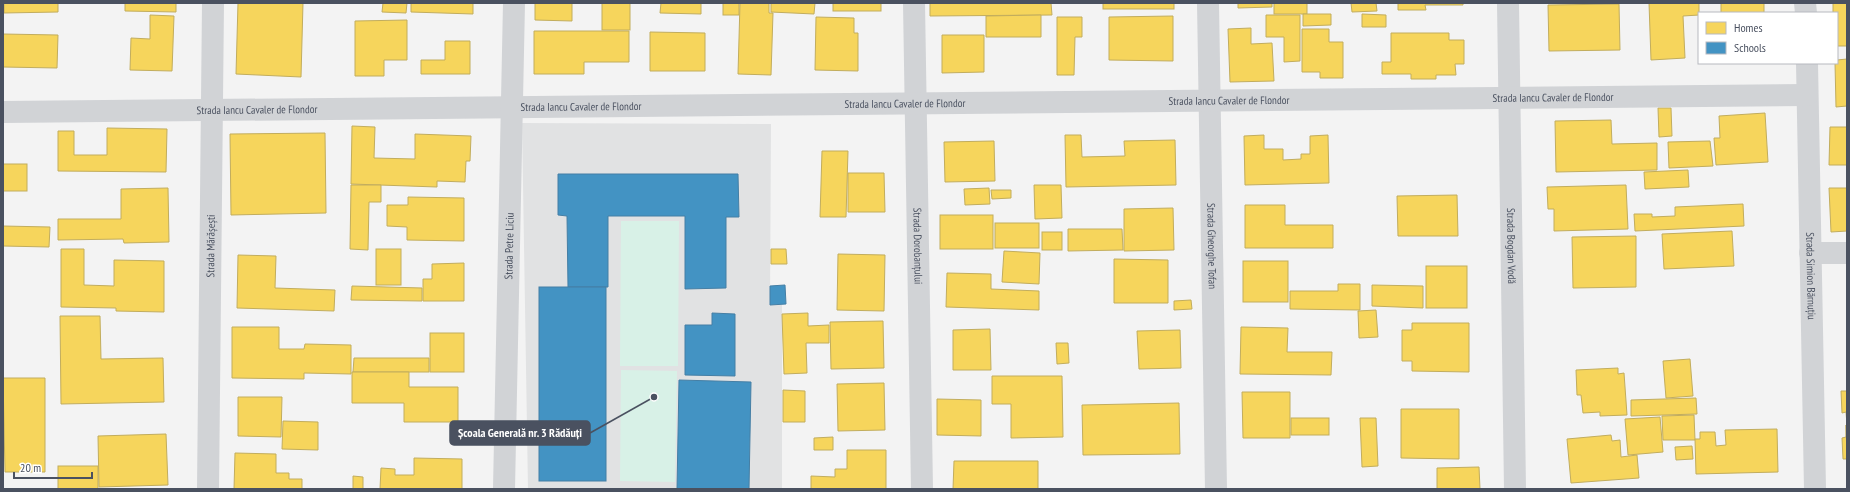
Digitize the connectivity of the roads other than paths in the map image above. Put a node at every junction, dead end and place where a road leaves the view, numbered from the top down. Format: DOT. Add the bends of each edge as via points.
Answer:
graph roads {
  1 [pos="213,3"];
  2 [pos="514,3"];
  3 [pos="914,3"];
  4 [pos="1208,3"];
  5 [pos="1508,3"];
  6 [pos="1807,64"];
  7 [pos="1807,95"];
  8 [pos="1509,98"];
  9 [pos="1210,100"];
  10 [pos="916,103"];
  11 [pos="513,107"];
  12 [pos="212,110"];
  13 [pos="3,112"];
  14 [pos="1810,253"];
  15 [pos="1847,253"];
  16 [pos="208,489"];
  17 [pos="504,489"];
  18 [pos="922,489"];
  19 [pos="1216,489"];
  20 [pos="1515,489"];
  21 [pos="1815,489"];
  1 -- 12 [label="street, Strada Mărășești"];
  2 -- 11 [label="street, Strada Petre Liciu"];
  3 -- 10 [label="street, Strada Dorobanțului"];
  4 -- 9 [label="street, Strada Gheorghe Tofan"];
  5 -- 8 [label="street, Strada Bogdan Vodă"];
  6 -- 7 [label="street, Strada Simion Bărnuțiu"];
  7 -- 8 [label="street, Strada Iancu Cavaler de Flondor"];
  7 -- 14 [label="street, Strada Simion Bărnuțiu"];
  8 -- 9 [label="street, Strada Iancu Cavaler de Flondor"];
  8 -- 20 [label="street, Strada Bogdan Vodă"];
  9 -- 10 [label="street, Strada Iancu Cavaler de Flondor"];
  9 -- 19 [label="street, Strada Gheorghe Tofan"];
  10 -- 11 [label="street, Strada Iancu Cavaler de Flondor"];
  10 -- 18 [label="street, Strada Dorobanțului"];
  11 -- 12 [label="street, Strada Iancu Cavaler de Flondor"];
  11 -- 17 [label="street, Strada Petre Liciu"];
  12 -- 13 [label="street, Strada Iancu Cavaler de Flondor"];
  12 -- 16 [label="street, Strada Mărășești"];
  14 -- 15 [label="street"];
  14 -- 21 [label="street, Strada Simion Bărnuțiu"];
}
